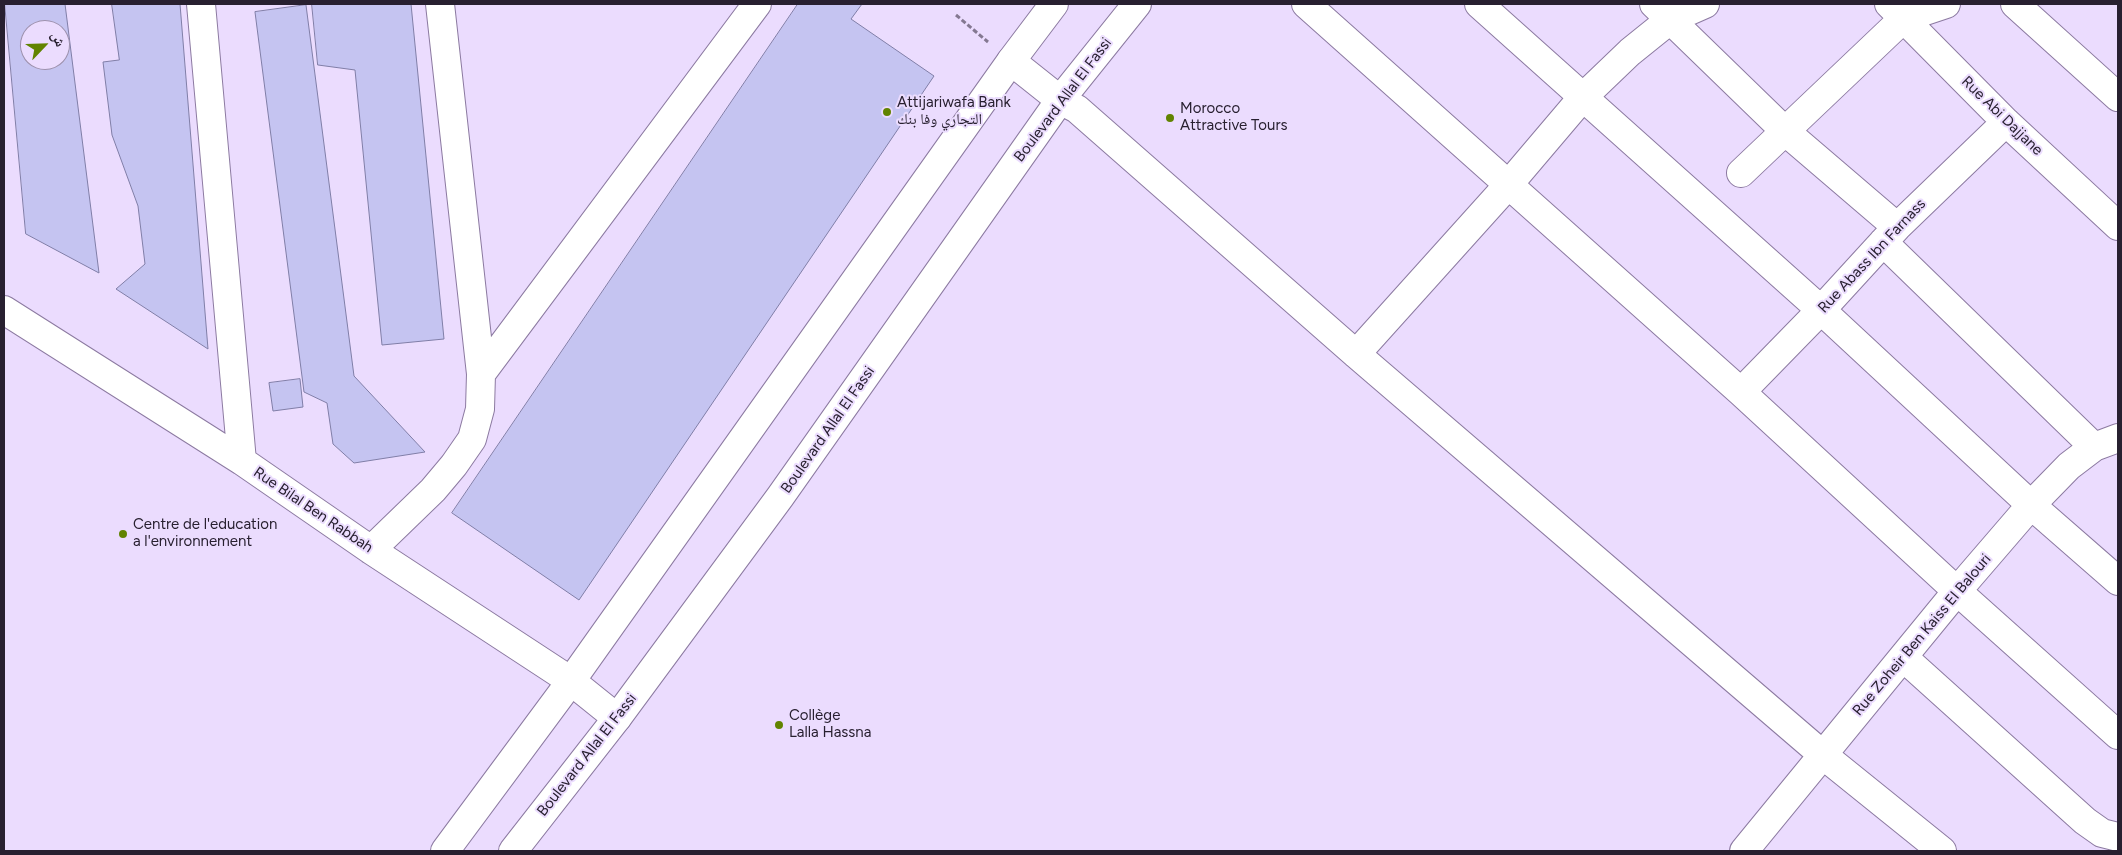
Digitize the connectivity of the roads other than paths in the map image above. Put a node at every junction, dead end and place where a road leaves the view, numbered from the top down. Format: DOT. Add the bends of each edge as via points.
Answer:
graph roads {
  1 [pos="201,4"];
  2 [pos="440,4"];
  3 [pos="757,4"];
  4 [pos="1054,4"];
  5 [pos="1138,4"];
  6 [pos="1306,4"];
  7 [pos="1705,4"];
  8 [pos="1946,4"];
  9 [pos="2015,4"];
  10 [pos="1494,8"];
  11 [pos="1662,11"];
  12 [pos="1897,11"];
  13 [pos="1011,61"];
  14 [pos="2118,97"];
  15 [pos="1582,98"];
  16 [pos="1060,100"];
  17 [pos="2006,122"];
  18 [pos="1786,132"];
  19 [pos="1741,173"];
  20 [pos="1509,184"];
  21 [pos="2118,226"];
  22 [pos="1890,235"];
  23 [pos="4,310"];
  24 [pos="1821,310"];
  25 [pos="1356,354"];
  26 [pos="481,374"];
  27 [pos="1741,392"];
  28 [pos="2106,443"];
  29 [pos="242,461"];
  30 [pos="2031,505"];
  31 [pos="371,550"];
  32 [pos="2118,581"];
  33 [pos="1956,591"];
  34 [pos="1903,657"];
  35 [pos="571,681"];
  36 [pos="617,718"];
  37 [pos="2118,735"];
  38 [pos="1823,756"];
  39 [pos="2118,837"];
  40 [pos="445,851"];
  41 [pos="512,851"];
  42 [pos="1744,851"];
  43 [pos="1942,851"];
  1 -- 29 [label="street"];
  2 -- 26 [label="street"];
  3 -- 26 [label="street"];
  4 -- 13 [label="street"];
  5 -- 16 [label="street, Boulevard Allal El Fassi"];
  6 -- 20 [label="street"];
  7 -- 11 [label="street"];
  8 -- 12 [label="street"];
  9 -- 14 [label="street"];
  10 -- 15 [label="street"];
  11 -- 15 [label="street" via="1630,52"];
  11 -- 18 [label="street"];
  12 -- 17 [label="street, Rue Abi Dajjane"];
  12 -- 18 [label="street"];
  13 -- 16 [label="street"];
  13 -- 35 [label="street"];
  15 -- 20 [label="street"];
  15 -- 24 [label="street"];
  16 -- 25 [label="street" via="1076,109"];
  16 -- 36 [label="street, Boulevard Allal El Fassi" via="780,497"];
  17 -- 21 [label="street, Rue Abi Dajjane"];
  17 -- 22 [label="street, Rue Abass Ibn Farnass"];
  18 -- 19 [label="street"];
  18 -- 22 [label="street"];
  20 -- 25 [label="street"];
  20 -- 27 [label="street"];
  22 -- 24 [label="street, Rue Abass Ibn Farnass"];
  22 -- 28 [label="street"];
  23 -- 29 [label="street, Rue Bilal Ben Rabbah"];
  24 -- 27 [label="street, Rue Abass Ibn Farnass"];
  24 -- 30 [label="street"];
  25 -- 38 [label="street"];
  26 -- 31 [label="street" via="480,409 472,439 433,490"];
  27 -- 33 [label="street"];
  28 -- 30 [label="street, Rue Zoheir Ben Kaiss El Balouri" via="2069,466"];
  29 -- 31 [label="street, Rue Bilal Ben Rabbah"];
  30 -- 32 [label="street"];
  30 -- 33 [label="street, Rue Zoheir Ben Kaiss El Balouri"];
  31 -- 35 [label="street, Rue Bilal Ben Rabbah"];
  33 -- 34 [label="street, Rue Zoheir Ben Kaiss El Balouri"];
  33 -- 37 [label="street"];
  34 -- 38 [label="street, Rue Zoheir Ben Kaiss El Balouri"];
  34 -- 39 [label="street" via="2085,821 2102,833"];
  35 -- 36 [label="street, Rue Bilal Ben Rabbah"];
  35 -- 40 [label="street"];
  36 -- 41 [label="street, Boulevard Allal El Fassi"];
  38 -- 42 [label="street, Rue Zoheir Ben Kaiss El Balouri"];
  38 -- 43 [label="street"];
}
